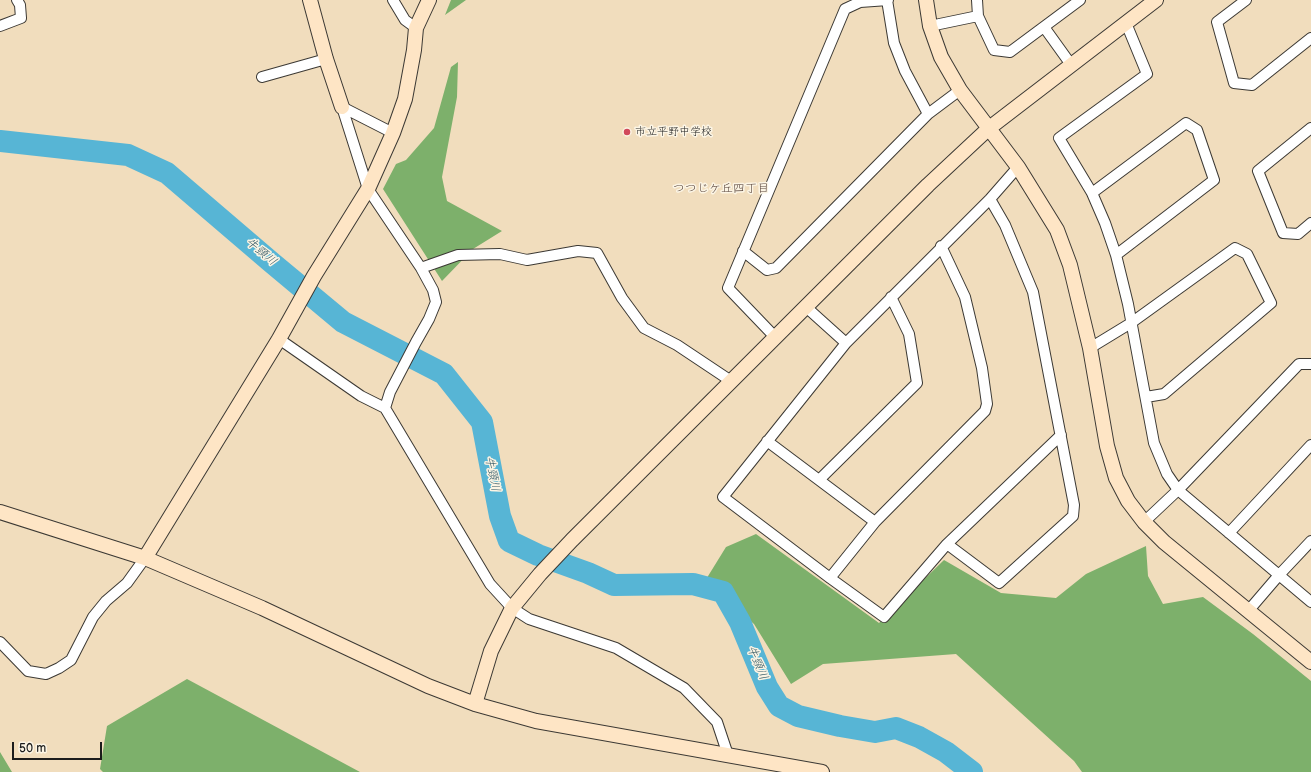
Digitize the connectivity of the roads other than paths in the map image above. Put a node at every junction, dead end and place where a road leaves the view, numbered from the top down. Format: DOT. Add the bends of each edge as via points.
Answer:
graph roads {
  1 [pos="17,0"];
  2 [pos="310,0"];
  3 [pos="393,0"];
  4 [pos="429,0"];
  5 [pos="887,0"];
  6 [pos="926,0"];
  7 [pos="977,0"];
  8 [pos="1080,0"];
  9 [pos="1156,0"];
  10 [pos="1246,0"];
  11 [pos="978,16"];
  12 [pos="1126,23"];
  13 [pos="0,26"];
  14 [pos="930,26"];
  15 [pos="1044,27"];
  16 [pos="416,28"];
  17 [pos="1311,38"];
  18 [pos="326,59"];
  19 [pos="1072,66"];
  20 [pos="262,77"];
  21 [pos="960,90"];
  22 [pos="342,107"];
  23 [pos="928,114"];
  24 [pos="1311,128"];
  25 [pos="988,129"];
  26 [pos="393,133"];
  27 [pos="1018,167"];
  28 [pos="368,189"];
  29 [pos="1092,193"];
  30 [pos="990,199"];
  31 [pos="1311,223"];
  32 [pos="941,246"];
  33 [pos="743,251"];
  34 [pos="1116,255"];
  35 [pos="420,268"];
  36 [pos="891,297"];
  37 [pos="806,306"];
  38 [pos="1131,323"];
  39 [pos="775,337"];
  40 [pos="279,339"];
  41 [pos="846,343"];
  42 [pos="1090,348"];
  43 [pos="1311,364"];
  44 [pos="730,381"];
  45 [pos="1146,397"];
  46 [pos="385,408"];
  47 [pos="1061,435"];
  48 [pos="767,441"];
  49 [pos="1311,445"];
  50 [pos="819,480"];
  51 [pos="1178,490"];
  52 [pos="0,512"];
  53 [pos="875,522"];
  54 [pos="1144,522"];
  55 [pos="1229,533"];
  56 [pos="1311,541"];
  57 [pos="947,544"];
  58 [pos="145,558"];
  59 [pos="1279,575"];
  60 [pos="830,578"];
  61 [pos="1311,602"];
  62 [pos="512,608"];
  63 [pos="1249,610"];
  64 [pos="0,642"];
  65 [pos="1311,662"];
  66 [pos="475,704"];
  67 [pos="728,755"];
  68 [pos="822,772"];
  1 -- 13 [label="street" via="21,18"];
  2 -- 18 [label="street"];
  3 -- 16 [label="street" via="405,20"];
  4 -- 16 [label="street"];
  5 -- 23 [label="street" via="894,43 905,71"];
  5 -- 33 [label="street" via="860,2 845,9"];
  6 -- 14 [label="street"];
  7 -- 11 [label="street"];
  8 -- 15 [label="street"];
  9 -- 12 [label="street"];
  10 -- 17 [label="street" via="1217,22 1234,83 1252,85"];
  11 -- 14 [label="street"];
  11 -- 15 [label="street" via="994,50 1010,52"];
  12 -- 19 [label="street"];
  12 -- 29 [label="street" via="1147,74 1059,138"];
  14 -- 21 [label="street" via="941,57"];
  15 -- 19 [label="street"];
  16 -- 26 [label="street" via="405,98"];
  18 -- 20 [label="street"];
  18 -- 22 [label="street"];
  19 -- 25 [label="street"];
  21 -- 23 [label="street"];
  21 -- 25 [label="street"];
  22 -- 26 [label="street"];
  22 -- 28 [label="street"];
  23 -- 33 [label="street" via="776,268 767,270"];
  24 -- 31 [label="street" via="1258,171 1283,233 1298,234"];
  25 -- 27 [label="street"];
  25 -- 37 [label="street"];
  26 -- 28 [label="street"];
  27 -- 30 [label="street"];
  27 -- 42 [label="street" via="1057,230 1070,265"];
  28 -- 35 [label="street"];
  28 -- 40 [label="street" via="314,276"];
  29 -- 34 [label="street"];
  29 -- 34 [label="street" via="1186,123 1197,130 1214,180"];
  30 -- 32 [label="street"];
  30 -- 47 [label="street" via="1005,225 1033,292"];
  32 -- 36 [label="street"];
  32 -- 53 [label="street" via="965,297 982,368 985,411"];
  33 -- 39 [label="street" via="728,288"];
  34 -- 38 [label="street"];
  35 -- 44 [label="street" via="458,255 500,254 527,260 578,251 597,253 622,298 644,328 677,345"];
  35 -- 46 [label="street" via="433,290 436,302 390,392"];
  36 -- 41 [label="street"];
  36 -- 50 [label="street" via="909,334 917,383"];
  37 -- 39 [label="street"];
  37 -- 41 [label="street"];
  38 -- 42 [label="street"];
  38 -- 45 [label="street"];
  38 -- 45 [label="street" via="1235,248 1247,254 1271,304 1164,394"];
  39 -- 44 [label="street"];
  40 -- 46 [label="street" via="361,396"];
  40 -- 58 [label="street"];
  41 -- 48 [label="street"];
  42 -- 54 [label="street" via="1107,446 1116,478 1128,501"];
  43 -- 51 [label="street" via="1298,364"];
  44 -- 62 [label="street" via="572,540"];
  45 -- 51 [label="street" via="1154,443 1167,474"];
  46 -- 62 [label="street" via="490,584"];
  47 -- 57 [label="street"];
  47 -- 57 [label="street" via="1074,505 1073,516 999,583"];
  48 -- 50 [label="street"];
  48 -- 60 [label="street" via="724,496"];
  49 -- 55 [label="street"];
  50 -- 53 [label="street"];
  51 -- 54 [label="street"];
  51 -- 55 [label="street"];
  52 -- 58 [label="street"];
  53 -- 60 [label="street"];
  54 -- 63 [label="street" via="1164,542"];
  55 -- 59 [label="street"];
  56 -- 59 [label="street"];
  57 -- 60 [label="street" via="884,617"];
  58 -- 64 [label="street" via="127,583 106,601 93,617 71,660 59,668 46,674 28,671"];
  58 -- 66 [label="street" via="262,608 428,686"];
  59 -- 61 [label="street"];
  59 -- 63 [label="street"];
  62 -- 66 [label="street" via="491,651"];
  62 -- 67 [label="street" via="529,619 616,648 684,688 717,722"];
  63 -- 65 [label="street"];
  66 -- 67 [label="street" via="536,720"];
  67 -- 68 [label="street"];
}
